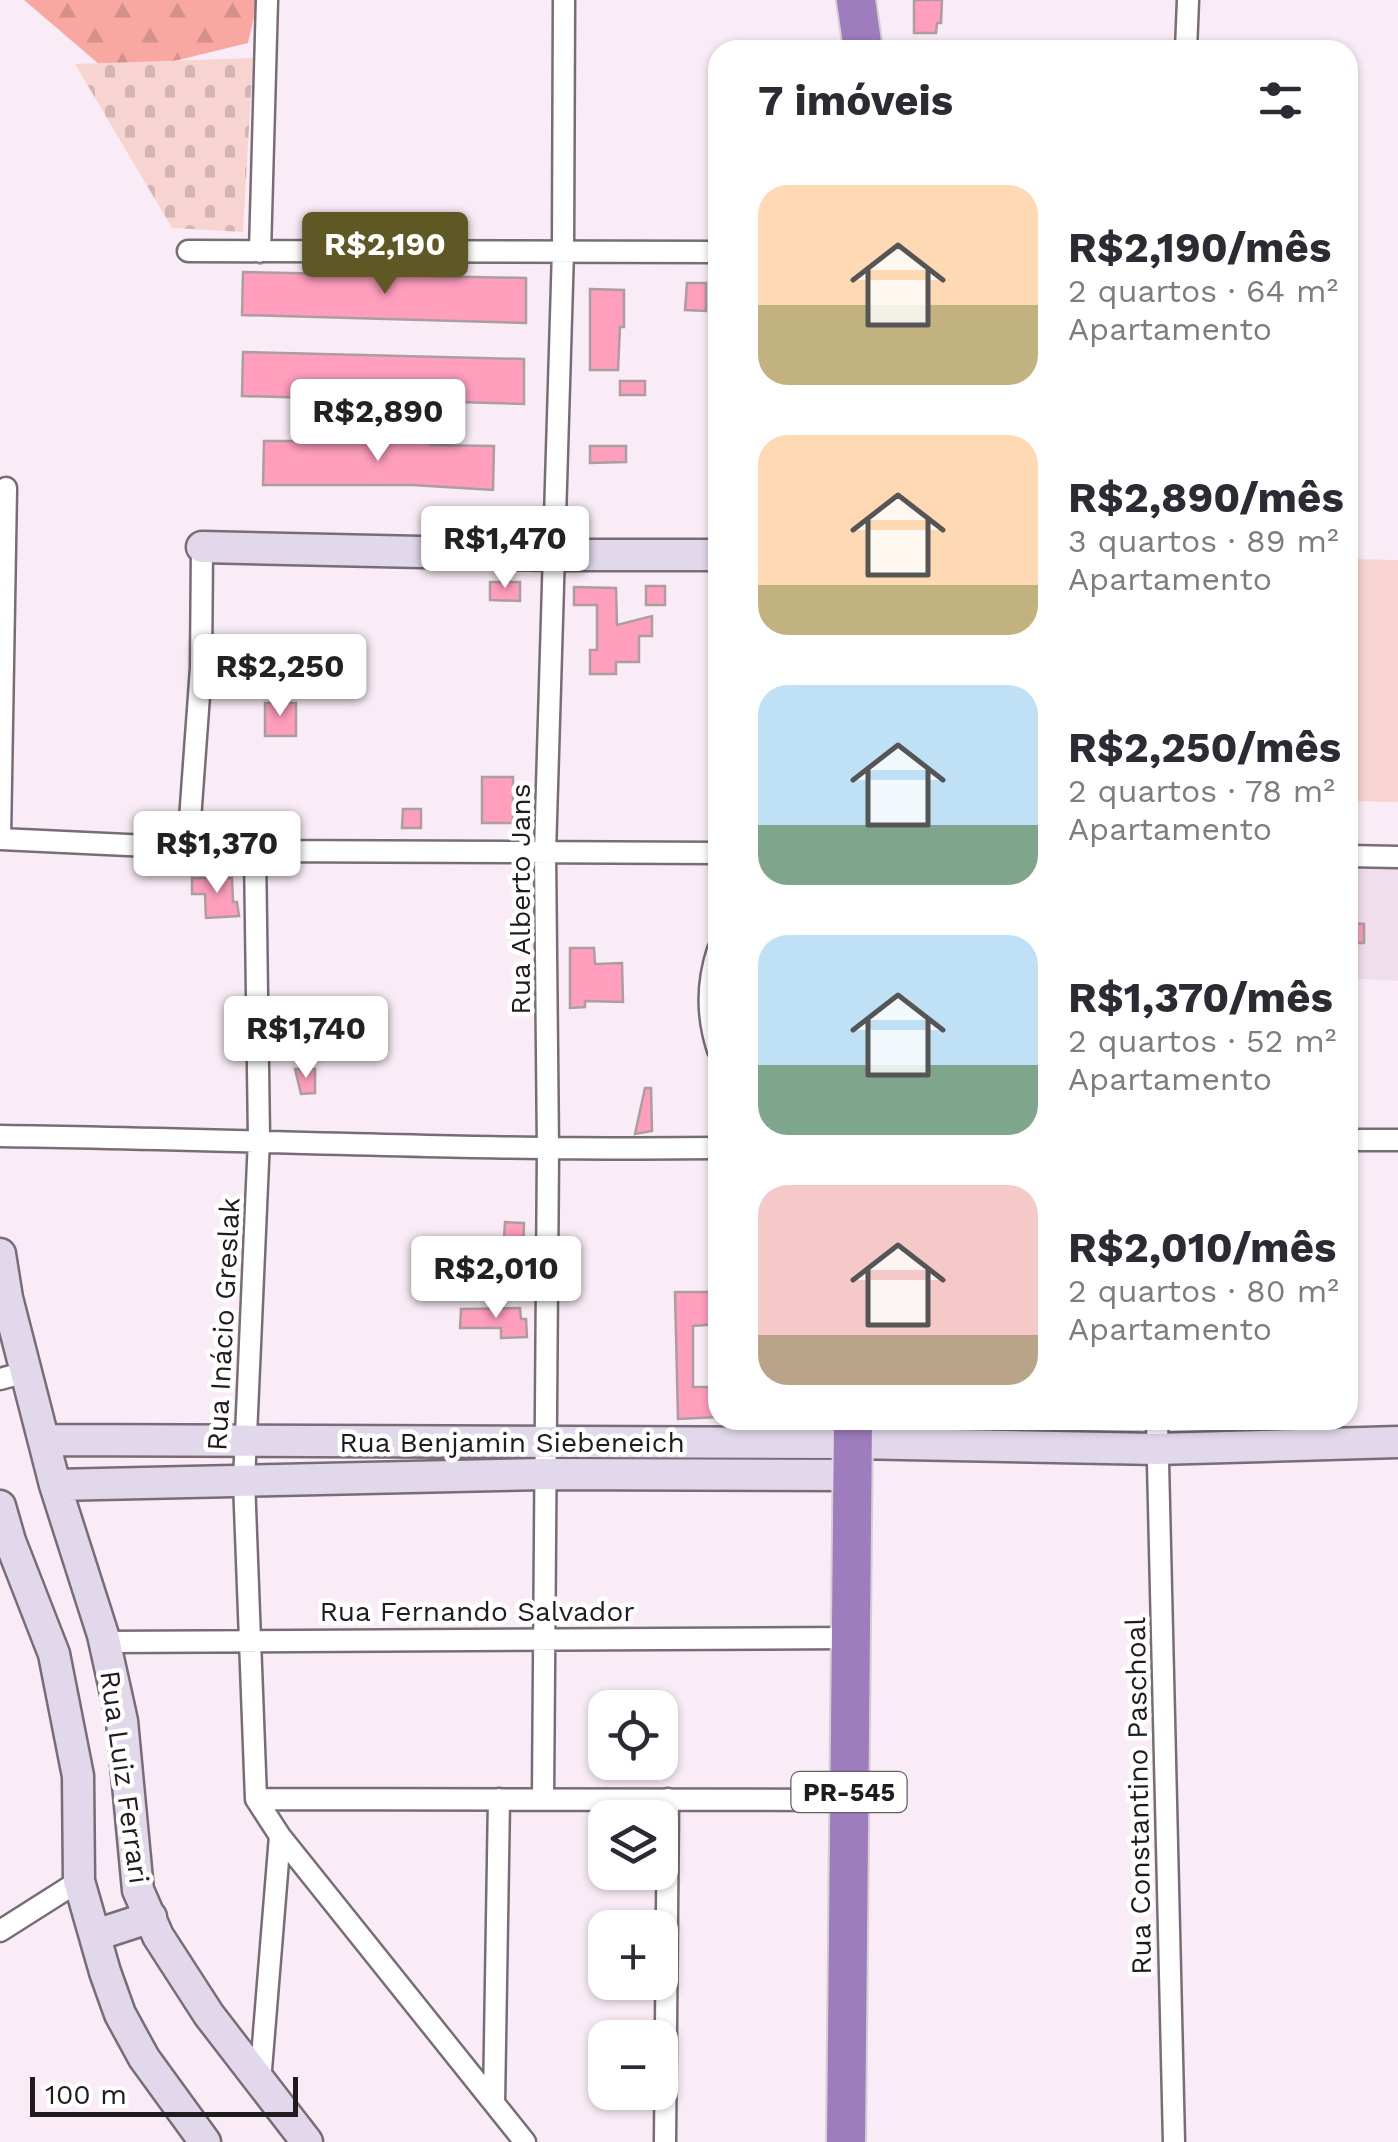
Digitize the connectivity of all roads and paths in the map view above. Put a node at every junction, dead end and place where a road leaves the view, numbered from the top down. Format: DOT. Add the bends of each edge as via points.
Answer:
graph roads {
  1 [pos="267,0"];
  2 [pos="564,0"];
  3 [pos="856,0"];
  4 [pos="1188,0"];
  5 [pos="862,40"];
  6 [pos="1186,40"];
  7 [pos="563,250"];
  8 [pos="188,251"];
  9 [pos="260,252"];
  10 [pos="708,252"];
  11 [pos="6,488"];
  12 [pos="202,546"];
  13 [pos="555,555"];
  14 [pos="708,555"];
  15 [pos="0,839"];
  16 [pos="188,847"];
  17 [pos="255,851"];
  18 [pos="545,853"];
  19 [pos="708,853"];
  20 [pos="1358,856"];
  21 [pos="1398,857"];
  22 [pos="0,1136"];
  23 [pos="259,1139"];
  24 [pos="1358,1140"];
  25 [pos="1398,1140"];
  26 [pos="708,1148"];
  27 [pos="548,1150"];
  28 [pos="0,1254"];
  29 [pos="13,1375"];
  30 [pos="1157,1434"];
  31 [pos="46,1440"];
  32 [pos="245,1441"];
  33 [pos="544,1442"];
  34 [pos="1398,1442"];
  35 [pos="852,1446"];
  36 [pos="544,1474"];
  37 [pos="244,1480"];
  38 [pos="56,1485"];
  39 [pos="0,1506"];
  40 [pos="5,1539"];
  41 [pos="544,1638"];
  42 [pos="850,1638"];
  43 [pos="251,1640"];
  44 [pos="104,1642"];
  45 [pos="124,1742"];
  46 [pos="74,1746"];
  47 [pos="543,1798"];
  48 [pos="256,1799"];
  49 [pos="499,1799"];
  50 [pos="668,1799"];
  51 [pos="849,1800"];
  52 [pos="280,1836"];
  53 [pos="79,1881"];
  54 [pos="151,1916"];
  55 [pos="0,1932"];
  56 [pos="96,1935"];
  57 [pos="260,2082"];
  58 [pos="494,2103"];
  59 [pos="205,2142"];
  60 [pos="307,2142"];
  61 [pos="525,2142"];
  62 [pos="665,2142"];
  63 [pos="846,2142"];
  64 [pos="1174,2142"];
  1 -- 9 [label="street"];
  2 -- 7 [label="street, Rua Alberto Jans"];
  3 -- 5 [label="highway"];
  4 -- 6 [label="street"];
  7 -- 9 [label="street"];
  7 -- 10 [label="street"];
  7 -- 13 [label="street, Rua Alberto Jans"];
  8 -- 9 [label="street"];
  11 -- 15 [label="street"];
  12 -- 13 [label="street"];
  12 -- 16 [label="street" via="202,668"];
  13 -- 14 [label="street"];
  13 -- 18 [label="street, Rua Alberto Jans"];
  15 -- 16 [label="street"];
  16 -- 17 [label="street"];
  17 -- 18 [label="street"];
  17 -- 23 [label="street, Rua Inácio Greslak"];
  18 -- 19 [label="street"];
  18 -- 27 [label="street, Rua Alberto Jans"];
  20 -- 21 [label="street"];
  22 -- 23 [label="street"];
  23 -- 27 [label="street"];
  23 -- 32 [label="street, Rua Inácio Greslak"];
  24 -- 25 [label="street"];
  26 -- 27 [label="street"];
  27 -- 33 [label="street, Rua Alberto Jans"];
  28 -- 29 [label="street, Rua Luiz Ferrari"];
  29 -- 31 [label="street, Rua Luiz Ferrari"];
  30 -- 34 [label="street, Rua Benjamin Siebeneich"];
  30 -- 35 [label="street, Rua Benjamin Siebeneich"];
  30 -- 64 [label="street, Rua Constantino Paschoal"];
  31 -- 32 [label="street, Rua Benjamin Siebeneich"];
  31 -- 38 [label="street, Rua Luiz Ferrari"];
  32 -- 33 [label="street, Rua Benjamin Siebeneich"];
  32 -- 37 [label="street, Rua Inácio Greslak"];
  33 -- 35 [label="street, Rua Benjamin Siebeneich"];
  33 -- 36 [label="street, Rua Alberto Jans"];
  35 -- 36 [label="street, Rua Benjamin Siebeneich"];
  35 -- 42 [label="highway, PR-545"];
  36 -- 37 [label="street, Rua Benjamin Siebeneich"];
  36 -- 41 [label="street, Rua Alberto Jans"];
  37 -- 38 [label="street, Rua Benjamin Siebeneich"];
  37 -- 43 [label="street, Rua Inácio Greslak"];
  38 -- 44 [label="street, Rua Luiz Ferrari"];
  39 -- 40 [label="street"];
  40 -- 46 [label="street" via="54,1654"];
  41 -- 42 [label="street, Rua Fernando Salvador"];
  41 -- 43 [label="street, Rua Fernando Salvador"];
  41 -- 47 [label="street, Rua Alberto Jans"];
  42 -- 51 [label="highway, PR-545"];
  43 -- 44 [label="street, Rua Fernando Salvador"];
  43 -- 48 [label="street, Rua Inácio Greslak"];
  44 -- 45 [label="street, Rua Luiz Ferrari"];
  45 -- 46 [label="street"];
  45 -- 54 [label="street, Rua Luiz Ferrari" via="138,1890"];
  46 -- 53 [label="street"];
  47 -- 49 [label="street"];
  47 -- 50 [label="street"];
  48 -- 49 [label="street"];
  48 -- 52 [label="street"];
  49 -- 58 [label="street"];
  50 -- 51 [label="street"];
  50 -- 62 [label="street"];
  51 -- 63 [label="highway, PR-545"];
  52 -- 57 [label="street"];
  52 -- 58 [label="street"];
  53 -- 55 [label="street"];
  53 -- 56 [label="street"];
  54 -- 56 [label="street"];
  54 -- 57 [label="street, Rua Luiz Ferrari" via="209,2015"];
  56 -- 59 [label="street" via="120,2014"];
  57 -- 60 [label="street, Rua Luiz Ferrari"];
  58 -- 61 [label="street"];
}
